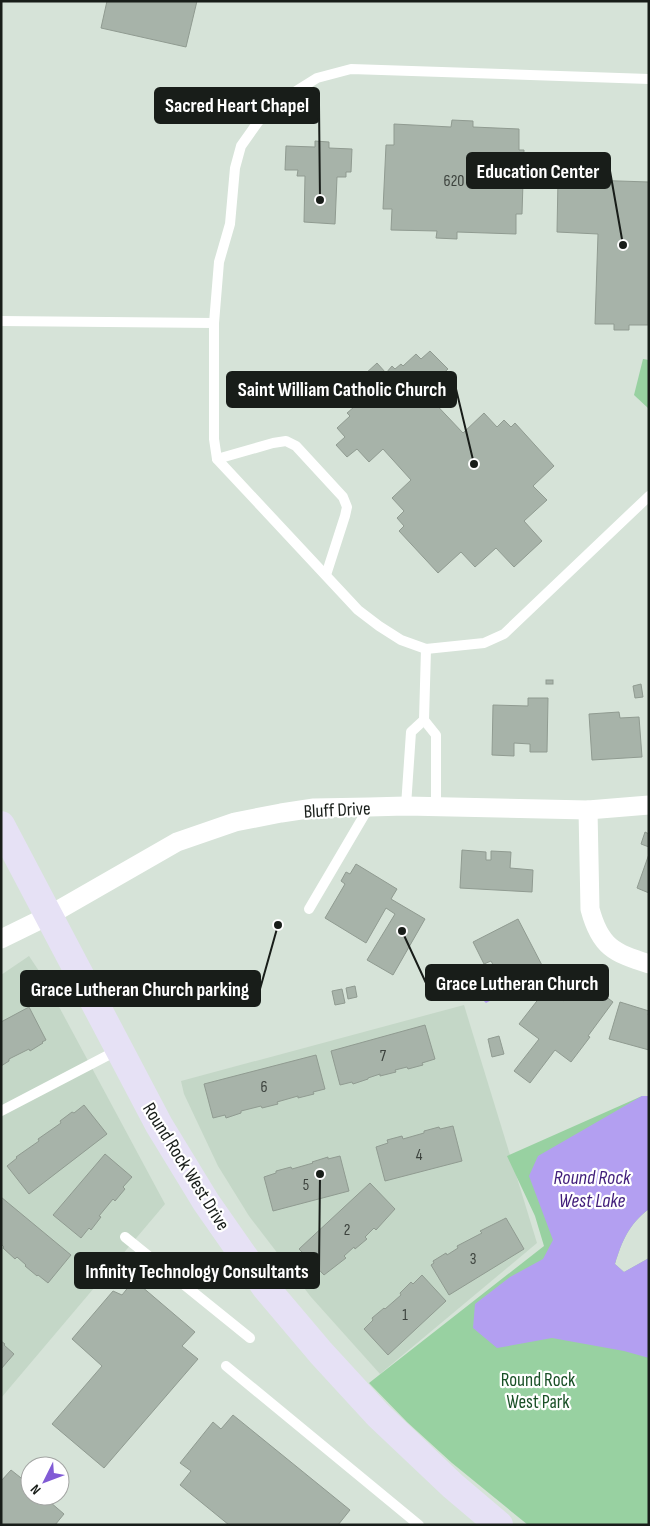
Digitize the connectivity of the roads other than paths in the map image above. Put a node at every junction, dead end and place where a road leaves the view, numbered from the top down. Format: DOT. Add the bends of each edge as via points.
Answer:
graph roads {
  1 [pos="649,79"];
  2 [pos="1,316"];
  3 [pos="1,321"];
  4 [pos="14,321"];
  5 [pos="214,323"];
  6 [pos="217,458"];
  7 [pos="649,496"];
  8 [pos="326,575"];
  9 [pos="426,648"];
  10 [pos="424,720"];
  11 [pos="649,805"];
  12 [pos="406,806"];
  13 [pos="368,807"];
  14 [pos="436,807"];
  15 [pos="588,810"];
  16 [pos="1,826"];
  17 [pos="309,909"];
  18 [pos="48,916"];
  19 [pos="1,939"];
  20 [pos="649,964"];
  21 [pos="119,1049"];
  22 [pos="1,1111"];
  23 [pos="124,1237"];
  24 [pos="250,1338"];
  25 [pos="226,1366"];
  26 [pos="419,1525"];
  27 [pos="500,1525"];
  1 -- 5 [label="lane" via="351,69 317,78 277,103 241,146 235,168 230,224 219,262"];
  2 -- 4 [label="lane"];
  3 -- 4 [label="lane"];
  4 -- 5 [label="lane"];
  5 -- 6 [label="lane" via="214,439"];
  6 -- 8 [label="lane"];
  6 -- 8 [label="lane" via="286,440 320,471 347,506"];
  7 -- 9 [label="lane" via="504,634 484,643"];
  8 -- 9 [label="lane" via="358,610 379,626 401,640"];
  9 -- 10 [label="lane"];
  10 -- 12 [label="lane" via="411,732"];
  10 -- 14 [label="lane" via="436,735"];
  11 -- 15 [label="street, Bluff Drive"];
  12 -- 13 [label="street, Bluff Drive"];
  12 -- 14 [label="street, Bluff Drive"];
  13 -- 17 [label="lane"];
  13 -- 18 [label="street, Bluff Drive" via="314,808 281,813 227,825 177,842"];
  14 -- 15 [label="street, Bluff Drive"];
  15 -- 20 [label="street" via="593,920 600,936 610,947 624,956"];
  16 -- 18 [label="street, Round Rock West Drive"];
  18 -- 19 [label="street, Bluff Drive"];
  18 -- 21 [label="street, Round Rock West Drive"];
  21 -- 22 [label="lane"];
  21 -- 27 [label="street, Round Rock West Drive" via="159,1125 206,1202 266,1288 378,1415 453,1486"];
  23 -- 24 [label="lane"];
  25 -- 26 [label="lane"];
}
